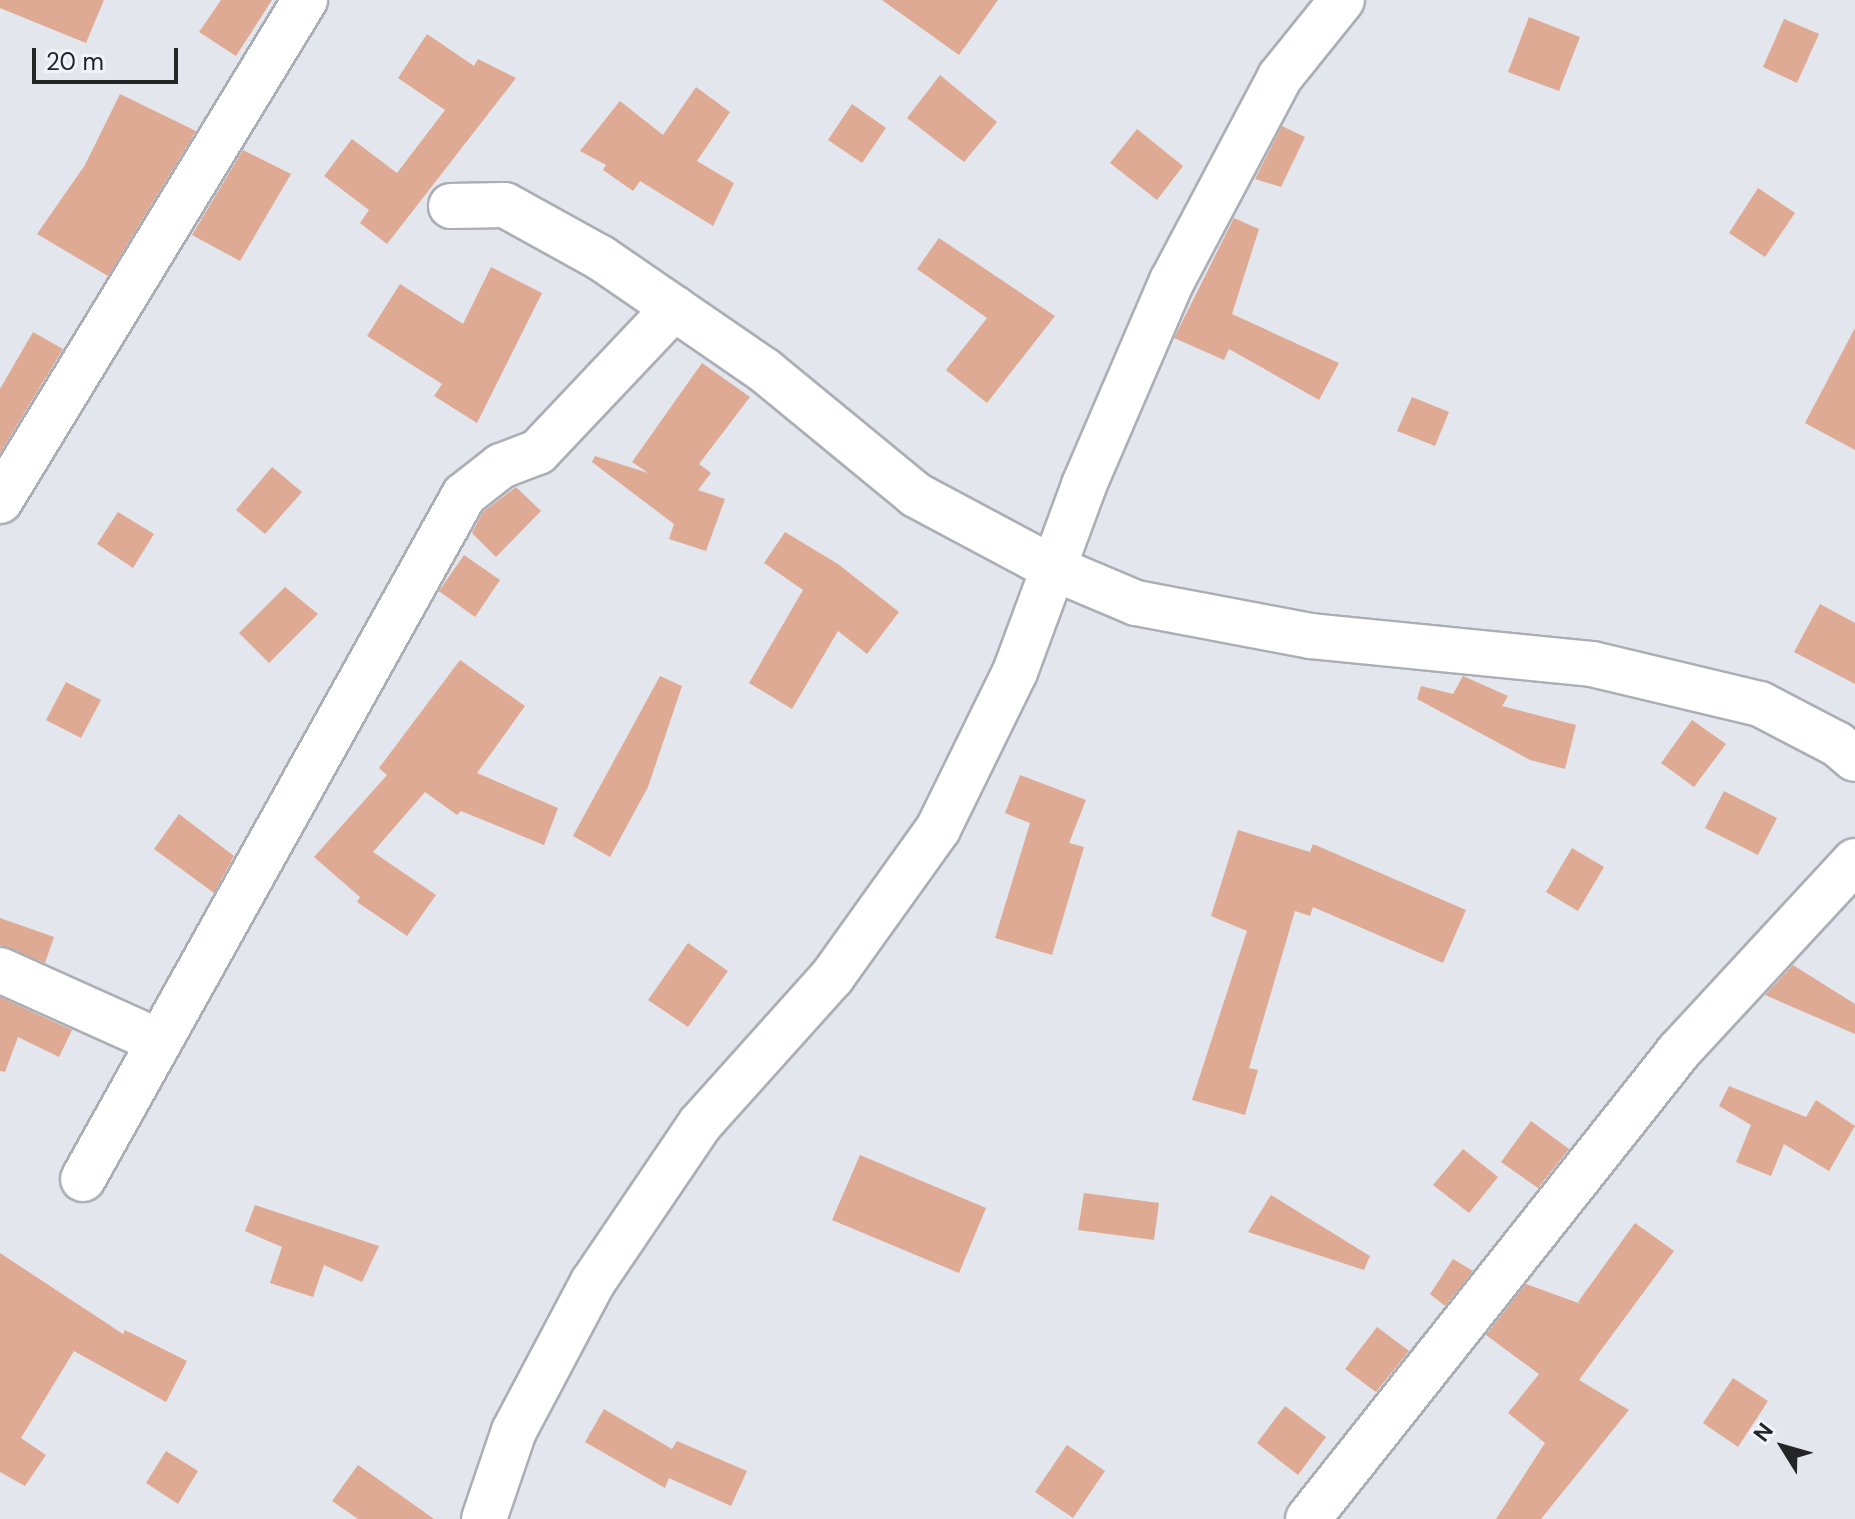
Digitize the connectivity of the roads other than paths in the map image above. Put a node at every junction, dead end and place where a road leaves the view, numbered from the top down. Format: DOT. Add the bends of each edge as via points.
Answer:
graph roads {
  1 [pos="305,0"];
  2 [pos="1342,0"];
  3 [pos="451,206"];
  4 [pos="674,308"];
  5 [pos="0,501"];
  6 [pos="1053,568"];
  7 [pos="1855,759"];
  8 [pos="1855,861"];
  9 [pos="0,970"];
  10 [pos="156,1040"];
  11 [pos="83,1179"];
  12 [pos="484,1519"];
  13 [pos="1308,1519"];
  1 -- 5 [label="street"];
  2 -- 6 [label="street" via="1280,77 1172,281"];
  3 -- 4 [label="street" via="505,205 601,258"];
  4 -- 6 [label="street" via="764,370 916,495"];
  4 -- 10 [label="street" via="538,452 501,466 464,495"];
  6 -- 7 [label="street" via="1136,603 1311,636 1592,664 1760,704"];
  6 -- 12 [label="street" via="1015,672 938,829 832,977 700,1124 593,1282 514,1431"];
  8 -- 13 [label="street" via="1679,1051"];
  9 -- 10 [label="street"];
  10 -- 11 [label="street"];
}
